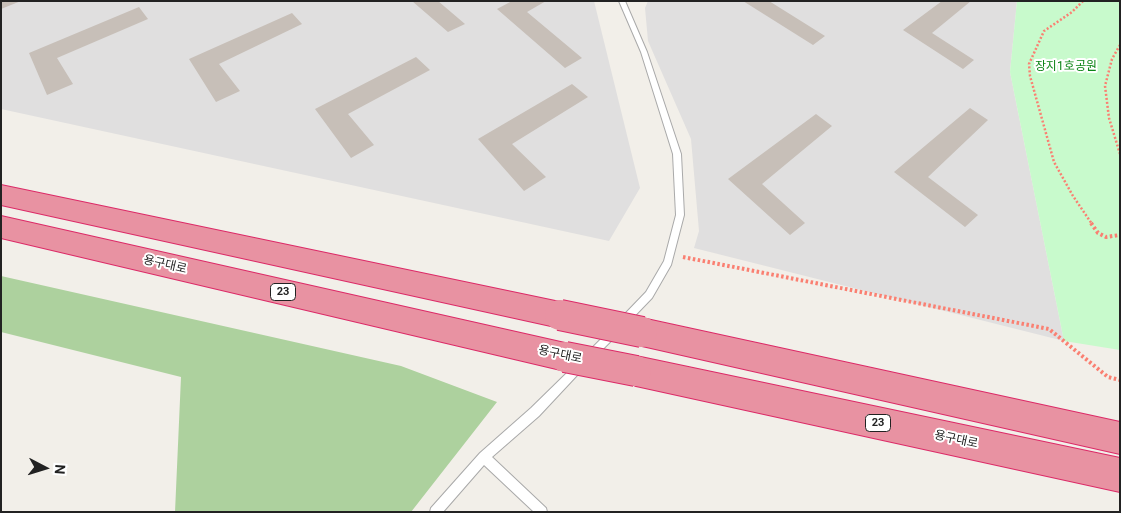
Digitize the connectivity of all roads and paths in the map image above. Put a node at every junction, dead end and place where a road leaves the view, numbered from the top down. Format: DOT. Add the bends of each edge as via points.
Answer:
graph roads {
  1 [pos="622,1"];
  2 [pos="1082,1"];
  3 [pos="1120,45"];
  4 [pos="1120,154"];
  5 [pos="1,195"];
  6 [pos="1,227"];
  7 [pos="1120,235"];
  8 [pos="670,254"];
  9 [pos="1120,380"];
  10 [pos="1120,438"];
  11 [pos="484,457"];
  12 [pos="1120,475"];
  13 [pos="435,512"];
  14 [pos="542,512"];
  1 -- 8 [label="lane" via="644,52 677,154 680,215"];
  2 -- 7 [label="path" via="1072,12 1044,30 1029,64 1030,76 1054,162 1073,196 1098,233 1106,237"];
  3 -- 4 [label="path" via="1112,59 1105,86 1109,118"];
  5 -- 10 [label="highway, bridge"];
  6 -- 12 [label="highway, 용구대로 / 23, bridge" via="565,357"];
  8 -- 9 [label="path" via="1050,329 1108,377"];
  8 -- 11 [label="lane" via="649,295 536,412"];
  11 -- 13 [label="lane"];
  11 -- 14 [label="lane"];
}
